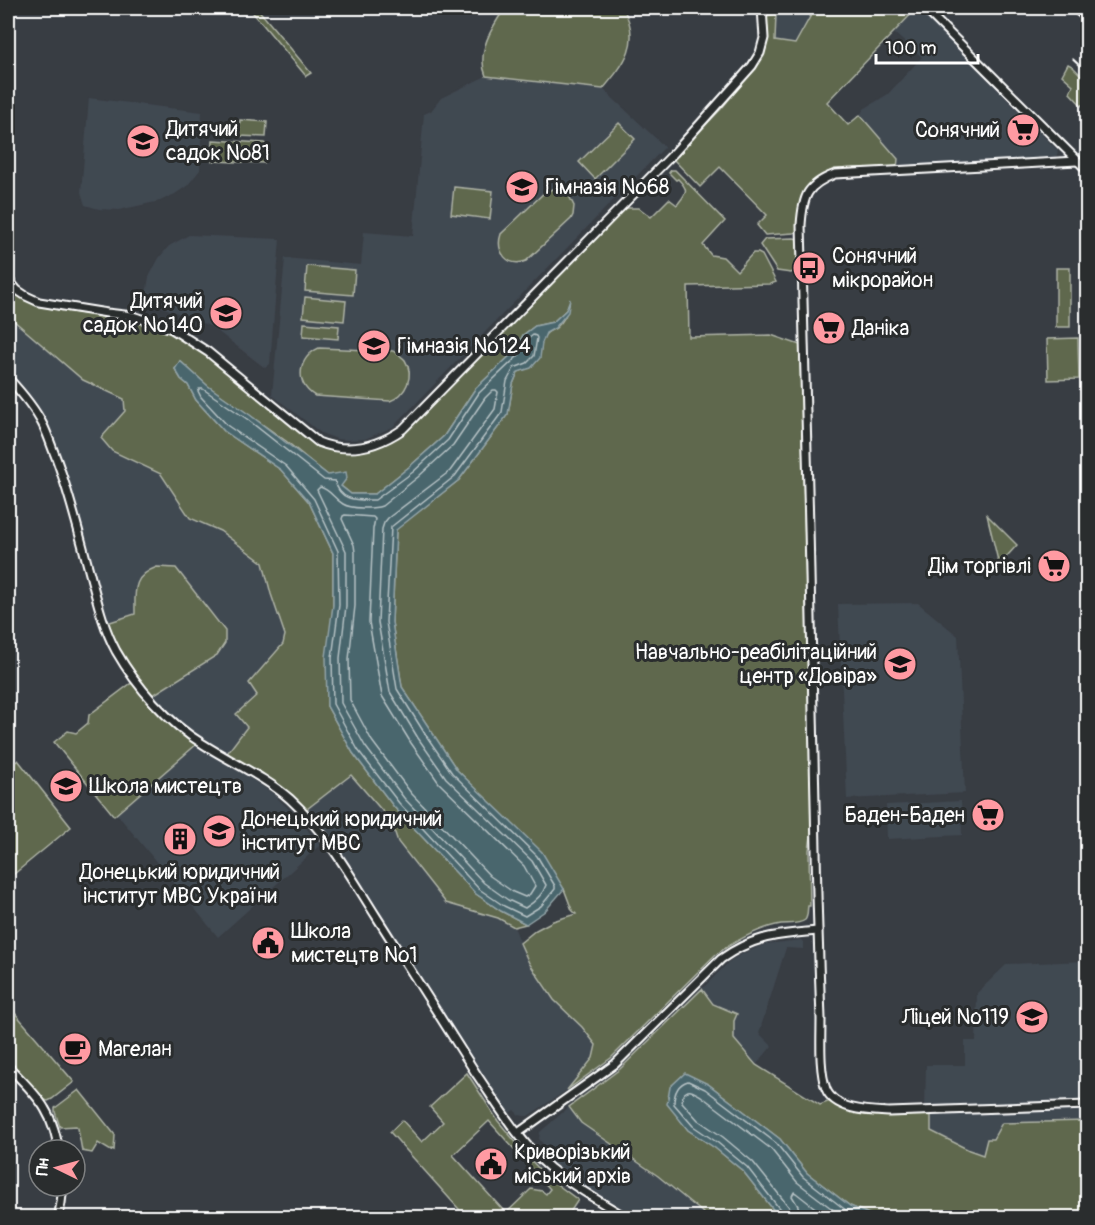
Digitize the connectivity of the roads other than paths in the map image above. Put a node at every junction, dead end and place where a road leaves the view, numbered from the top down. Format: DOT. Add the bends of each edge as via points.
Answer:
graph roads {
  1 [pos="762,8"];
  2 [pos="924,8"];
  3 [pos="1077,8"];
  4 [pos="1088,17"];
  5 [pos="1077,161"];
  6 [pos="1088,171"];
  7 [pos="8,279"];
  8 [pos="8,378"];
  9 [pos="817,931"];
  10 [pos="8,1065"];
  11 [pos="1088,1105"];
  12 [pos="518,1133"];
  13 [pos="56,1138"];
  14 [pos="62,1198"];
  15 [pos="58,1218"];
  16 [pos="627,1218"];
  1 -- 7 [label="street" via="764,38 760,53 717,107 403,429 367,447 336,448 318,442 208,352 172,329 133,316 39,302 17,290"];
  2 -- 5 [label="street"];
  3 -- 4 [label="main road"];
  5 -- 6 [label="street"];
  5 -- 9 [label="street" via="835,174 813,185 802,206"];
  8 -- 12 [label="street" via="24,394 44,427 72,507 104,624 130,673 171,720 290,799 330,842 450,1034"];
  9 -- 11 [label="street" via="824,1079 832,1098 855,1109 889,1112"];
  9 -- 12 [label="street" via="770,936 734,950 615,1064"];
  10 -- 13 [label="street" via="46,1109"];
  12 -- 16 [label="street" via="549,1167"];
  14 -- 15 [label="street"];
}
